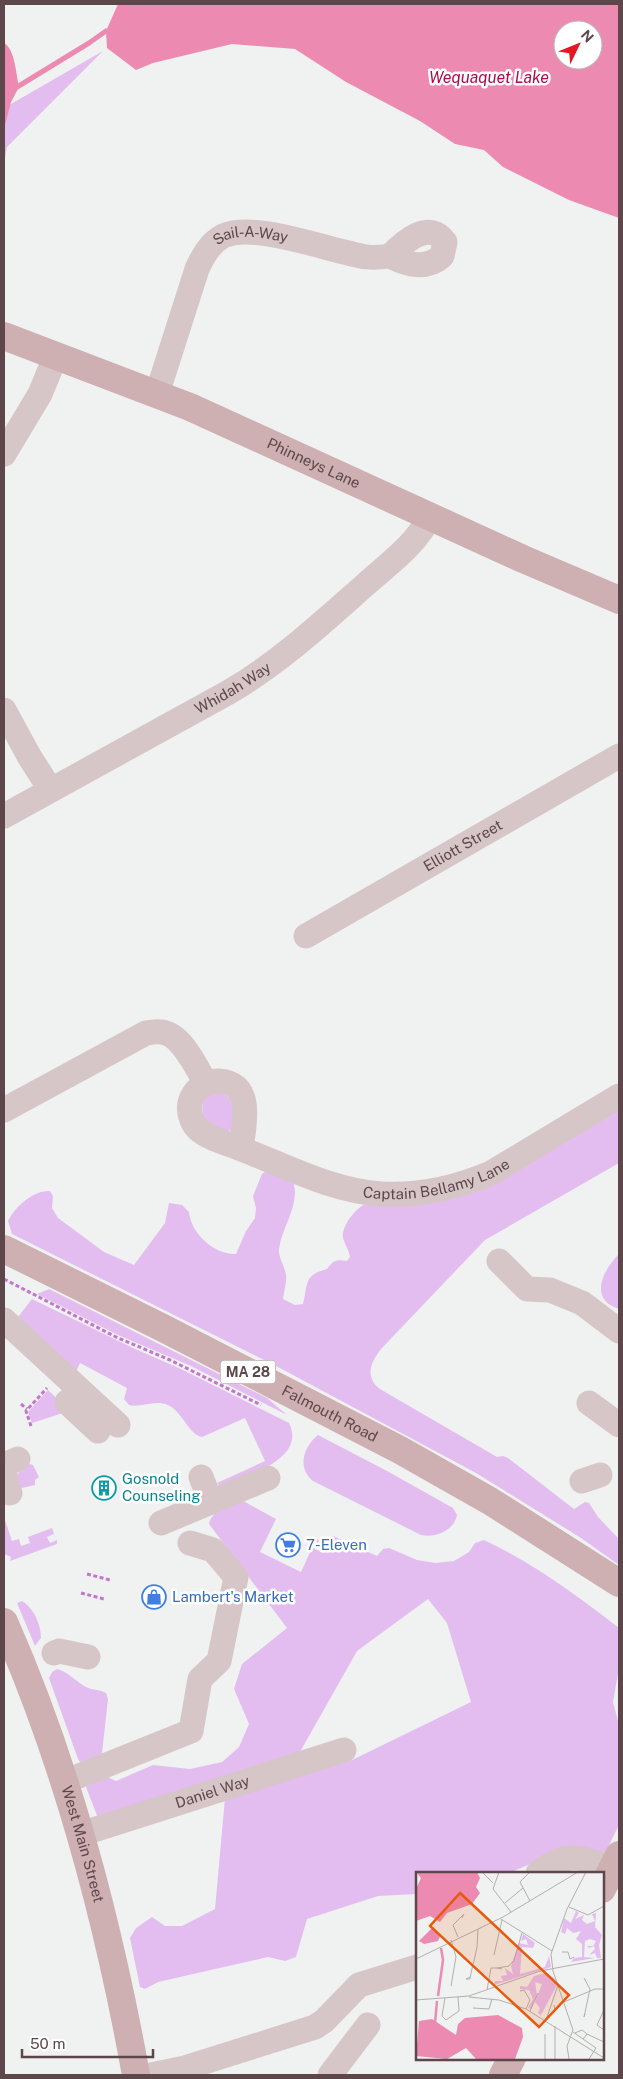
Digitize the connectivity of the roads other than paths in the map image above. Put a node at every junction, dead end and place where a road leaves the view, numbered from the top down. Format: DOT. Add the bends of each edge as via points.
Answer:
graph roads {
  1 [pos="390,256"];
  2 [pos="4,336"];
  3 [pos="56,355"];
  4 [pos="157,394"];
  5 [pos="4,454"];
  6 [pos="430,516"];
  7 [pos="619,600"];
  8 [pos="4,710"];
  9 [pos="619,756"];
  10 [pos="50,790"];
  11 [pos="4,816"];
  12 [pos="306,936"];
  13 [pos="206,1084"];
  14 [pos="619,1096"];
  15 [pos="4,1110"];
  16 [pos="241,1148"];
  17 [pos="4,1249"];
  18 [pos="499,1262"];
  19 [pos="4,1320"];
  20 [pos="619,1331"];
  21 [pos="4,1333"];
  22 [pos="4,1343"];
  23 [pos="588,1403"];
  24 [pos="619,1425"];
  25 [pos="108,1428"];
  26 [pos="201,1477"];
  27 [pos="268,1478"];
  28 [pos="211,1502"];
  29 [pos="161,1523"];
  30 [pos="190,1543"];
  31 [pos="619,1583"];
  32 [pos="4,1622"];
  33 [pos="54,1652"];
  34 [pos="88,1657"];
  35 [pos="344,1750"];
  36 [pos="64,1782"];
  37 [pos="81,1834"];
  38 [pos="611,1871"];
  39 [pos="540,1872"];
  40 [pos="416,1967"];
  41 [pos="368,2025"];
  42 [pos="511,2059"];
  43 [pos="188,2072"];
  44 [pos="136,2075"];
  45 [pos="151,2075"];
  46 [pos="330,2075"];
  47 [pos="503,2075"];
  1 -- 4 [label="street, Sail-A-Way" via="368,257 264,234 244,232 224,236 208,250 197,269"];
  2 -- 3 [label="main road, Phinneys Lane"];
  3 -- 4 [label="main road, Phinneys Lane"];
  3 -- 5 [label="street" via="40,394"];
  4 -- 6 [label="main road, Phinneys Lane"];
  6 -- 7 [label="main road, Phinneys Lane"];
  6 -- 10 [label="street, Whidah Way" via="411,544 259,673"];
  8 -- 10 [label="street"];
  9 -- 12 [label="street, Elliott Street"];
  10 -- 11 [label="street, Whidah Way"];
  13 -- 15 [label="street" via="176,1039 163,1032 146,1033"];
  13 -- 16 [label="street" via="225,1082 242,1096 245,1113"];
  13 -- 16 [label="street, Captain Bellamy Lane" via="199,1088 190,1103 194,1124 202,1132"];
  14 -- 16 [label="street, Captain Bellamy Lane" via="491,1173 457,1186 418,1194 350,1190"];
  17 -- 31 [label="main road, Falmouth Road / MA 28" via="400,1450 498,1506"];
  18 -- 20 [label="street" via="527,1289 550,1290 582,1303"];
  19 -- 25 [label="street"];
  21 -- 25 [label="street"];
  22 -- 25 [label="street" via="49,1385"];
  23 -- 24 [label="street"];
  26 -- 28 [label="street"];
  27 -- 28 [label="street"];
  28 -- 29 [label="street"];
  30 -- 36 [label="street" via="213,1550 236,1577 219,1661 200,1679 191,1731"];
  32 -- 36 [label="main road, West Main Street"];
  33 -- 34 [label="street"];
  35 -- 37 [label="street, Daniel Way"];
  36 -- 37 [label="main road, West Main Street"];
  37 -- 44 [label="main road, West Main Street" via="110,1944"];
  38 -- 39 [label="street" via="578,1856 564,1858"];
  40 -- 43 [label="street" via="359,1985 315,2027"];
  41 -- 46 [label="street"];
  42 -- 47 [label="main road"];
  43 -- 45 [label="street"];
}
